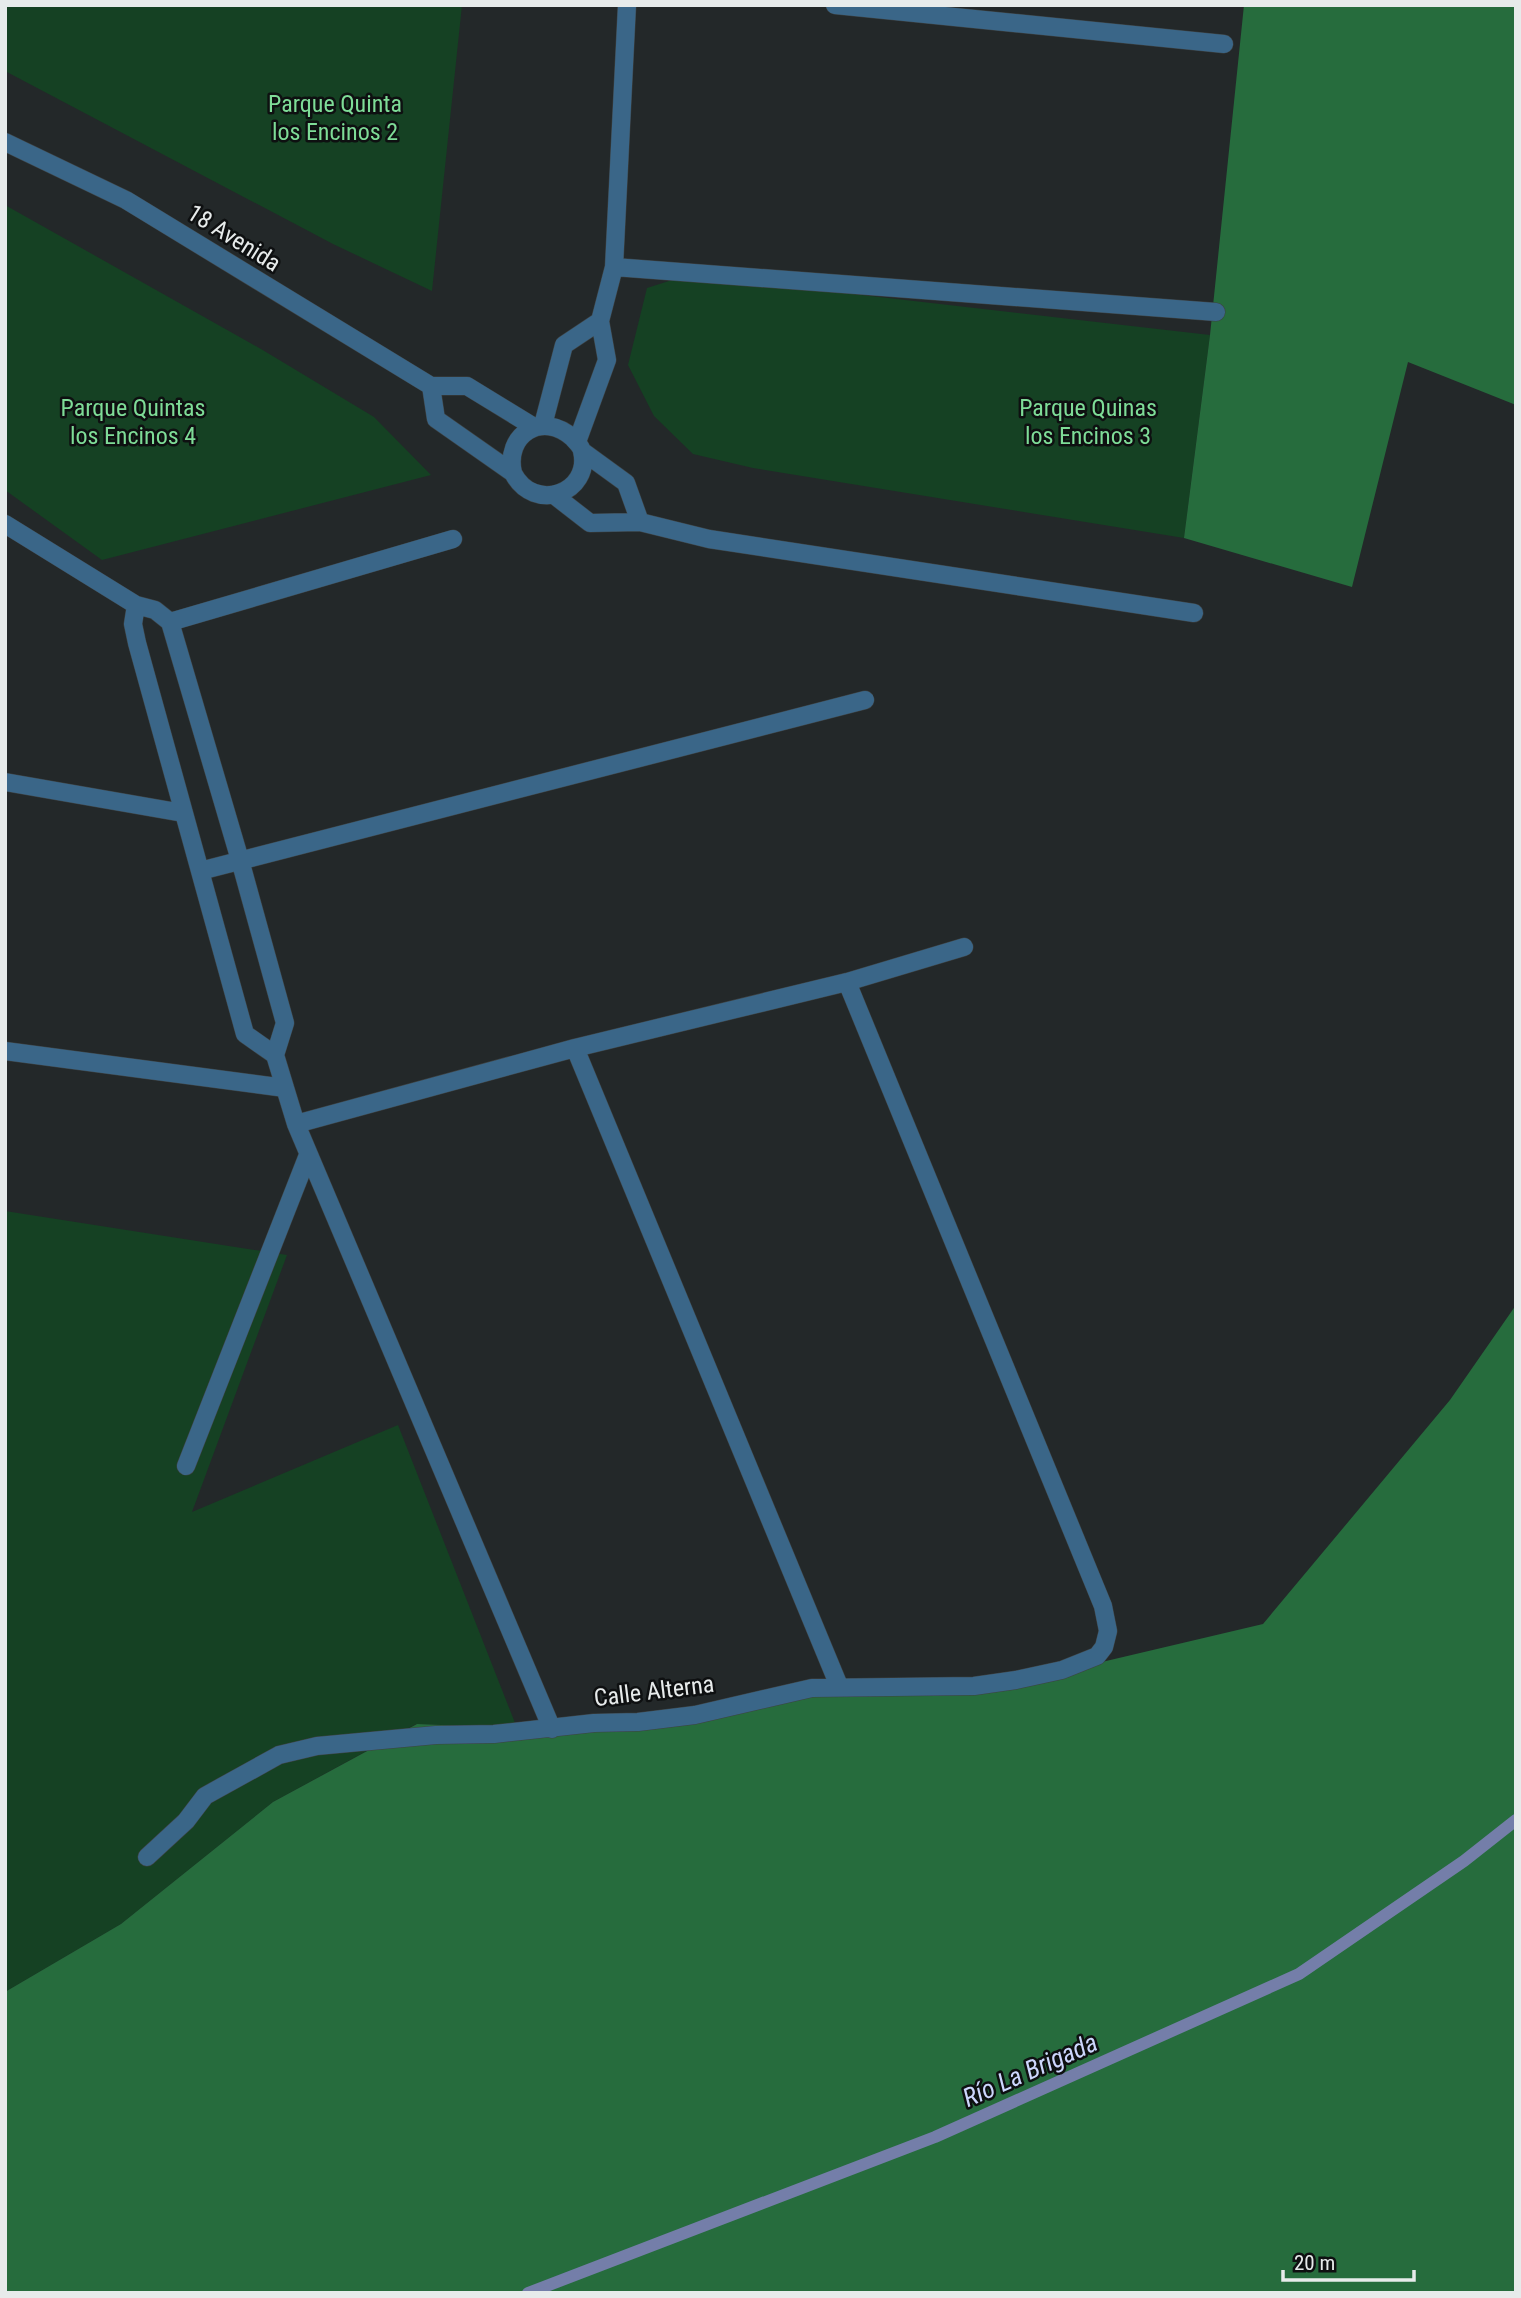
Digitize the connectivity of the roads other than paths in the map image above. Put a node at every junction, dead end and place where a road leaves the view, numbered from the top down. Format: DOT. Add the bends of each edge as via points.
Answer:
graph roads {
  1 [pos="627,5"];
  2 [pos="835,5"];
  3 [pos="1224,44"];
  4 [pos="5,142"];
  5 [pos="614,267"];
  6 [pos="1216,312"];
  7 [pos="600,321"];
  8 [pos="431,386"];
  9 [pos="538,426"];
  10 [pos="579,446"];
  11 [pos="513,473"];
  12 [pos="554,495"];
  13 [pos="640,522"];
  14 [pos="5,524"];
  15 [pos="453,538"];
  16 [pos="136,604"];
  17 [pos="1194,613"];
  18 [pos="170,622"];
  19 [pos="865,700"];
  20 [pos="5,782"];
  21 [pos="183,813"];
  22 [pos="240,860"];
  23 [pos="200,871"];
  24 [pos="964,947"];
  25 [pos="847,982"];
  26 [pos="575,1048"];
  27 [pos="5,1051"];
  28 [pos="275,1055"];
  29 [pos="285,1088"];
  30 [pos="296,1124"];
  31 [pos="308,1155"];
  32 [pos="186,1466"];
  33 [pos="839,1686"];
  34 [pos="552,1729"];
  35 [pos="147,1857"];
  1 -- 5 [label="street"];
  2 -- 3 [label="street"];
  4 -- 8 [label="street, 18 Avenida" via="126,200"];
  5 -- 6 [label="street"];
  5 -- 7 [label="street"];
  7 -- 9 [label="street" via="564,345"];
  7 -- 10 [label="street" via="607,360"];
  8 -- 9 [label="street" via="467,386"];
  8 -- 11 [label="street" via="436,419"];
  9 -- 10 [label="street" via="566,432"];
  9 -- 11 [label="street" via="515,446"];
  10 -- 12 [label="street" via="582,467 577,479 566,491"];
  10 -- 13 [label="street" via="626,483"];
  11 -- 12 [label="street" via="529,492"];
  12 -- 13 [label="street" via="590,523"];
  13 -- 17 [label="street" via="721,541"];
  14 -- 16 [label="street"];
  15 -- 18 [label="street"];
  16 -- 18 [label="street" via="155,610"];
  16 -- 21 [label="street" via="137,643"];
  18 -- 22 [label="street"];
  19 -- 22 [label="street"];
  20 -- 21 [label="street"];
  21 -- 23 [label="street"];
  22 -- 23 [label="street"];
  22 -- 28 [label="street" via="285,1023"];
  23 -- 28 [label="street" via="245,1034"];
  24 -- 25 [label="street"];
  25 -- 26 [label="street"];
  25 -- 33 [label="street, Calle Alterna" via="1104,1606 1108,1631 1097,1656 1062,1671 974,1686"];
  26 -- 30 [label="street"];
  26 -- 33 [label="street"];
  27 -- 29 [label="street"];
  28 -- 29 [label="street"];
  29 -- 30 [label="street"];
  30 -- 31 [label="street"];
  31 -- 32 [label="street"];
  31 -- 34 [label="street"];
  33 -- 34 [label="street, Calle Alterna" via="695,1715"];
  34 -- 35 [label="street, Calle Alterna" via="317,1746 279,1755 205,1796"];
}
